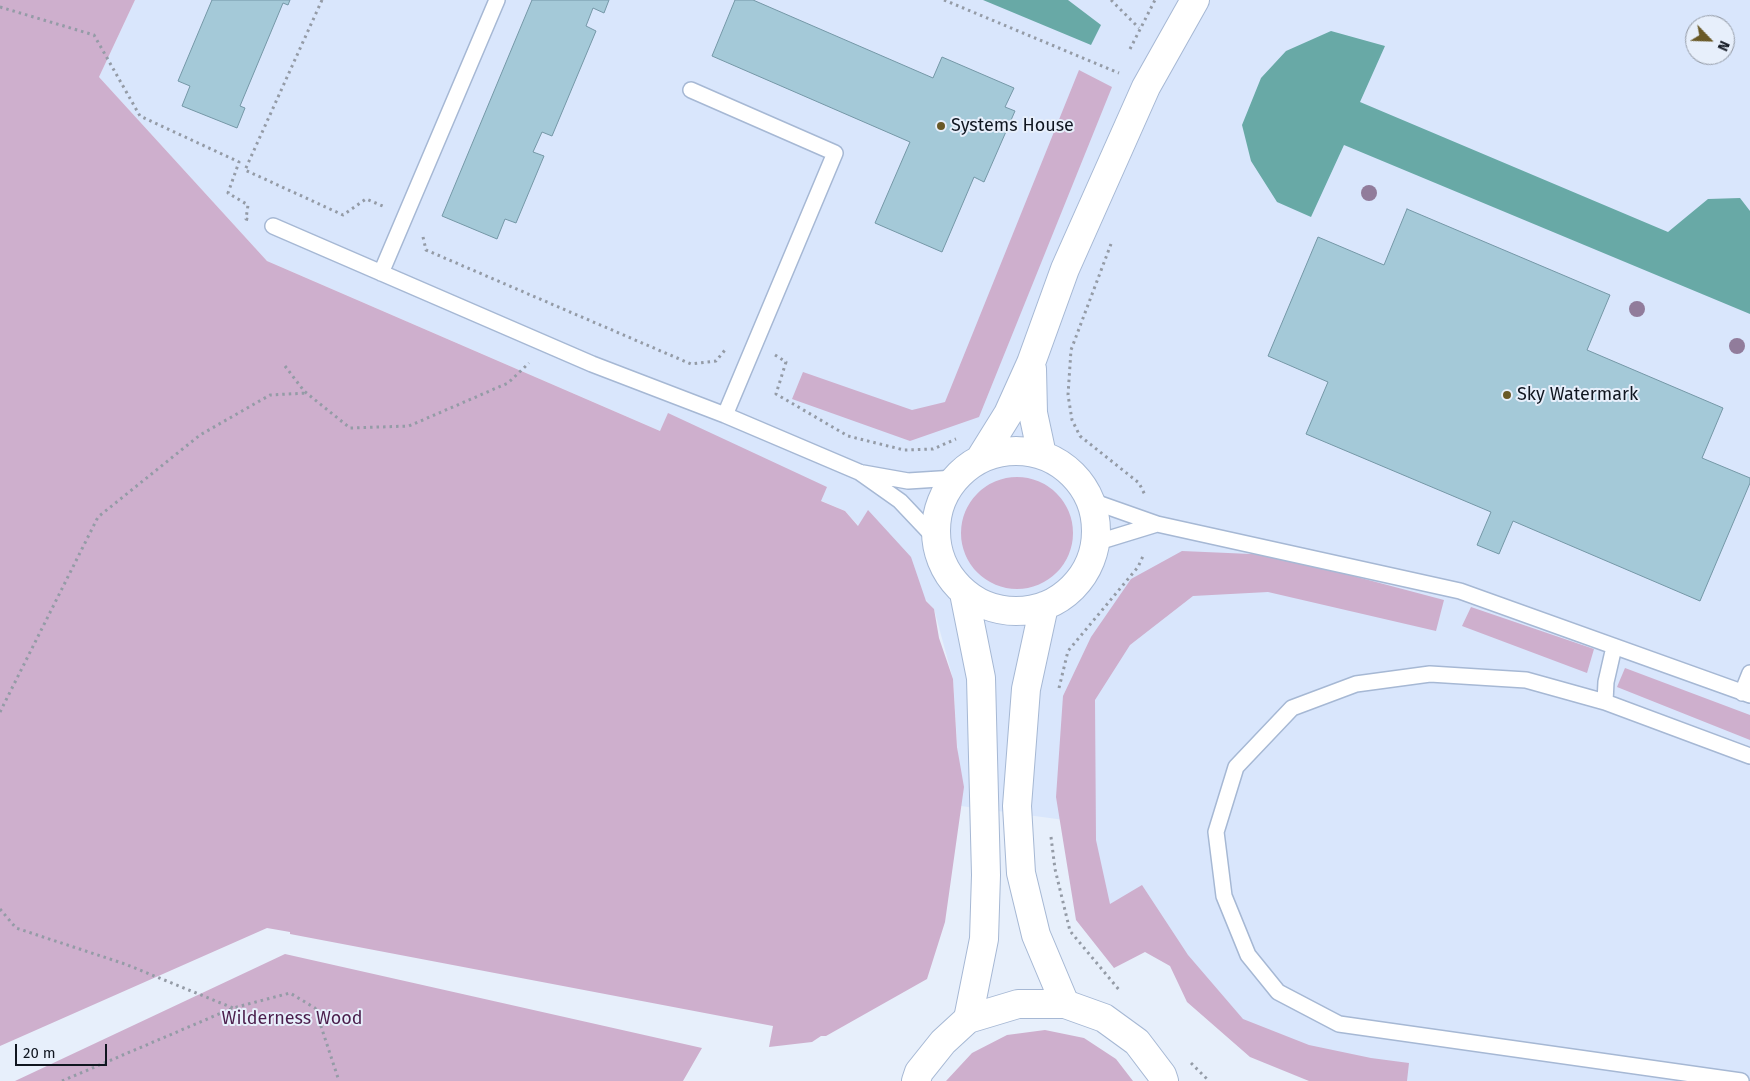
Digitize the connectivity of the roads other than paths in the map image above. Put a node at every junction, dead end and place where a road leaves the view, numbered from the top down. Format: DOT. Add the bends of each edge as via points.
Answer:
graph roads {
  1 [pos="498,0"];
  2 [pos="1195,0"];
  3 [pos="691,90"];
  4 [pos="273,226"];
  5 [pos="381,273"];
  6 [pos="1031,363"];
  7 [pos="725,415"];
  8 [pos="1042,455"];
  9 [pos="980,459"];
  10 [pos="859,472"];
  11 [pos="955,478"];
  12 [pos="1089,500"];
  13 [pos="1157,524"];
  14 [pos="935,538"];
  15 [pos="1095,543"];
  16 [pos="964,593"];
  17 [pos="1044,606"];
  18 [pos="1614,647"];
  19 [pos="1750,673"];
  20 [pos="1746,694"];
  21 [pos="1605,702"];
  22 [pos="1750,756"];
  23 [pos="1065,1004"];
  24 [pos="968,1019"];
  25 [pos="912,1078"];
  26 [pos="1164,1081"];
  27 [pos="1741,1081"];
  1 -- 5 [label="lane"];
  2 -- 6 [label="street" via="1146,87 1065,269"];
  3 -- 7 [label="lane" via="834,153"];
  4 -- 5 [label="lane"];
  5 -- 7 [label="lane" via="548,345"];
  6 -- 8 [label="street" via="1034,412"];
  6 -- 9 [label="street" via="1008,414"];
  7 -- 10 [label="lane"];
  8 -- 9 [label="street" via="1011,451"];
  8 -- 12 [label="street" via="1067,470"];
  9 -- 11 [label="street"];
  10 -- 11 [label="lane" via="908,481"];
  10 -- 14 [label="lane" via="900,501"];
  11 -- 14 [label="street" via="939,506"];
  12 -- 13 [label="lane"];
  12 -- 15 [label="street" via="1095,521"];
  13 -- 15 [label="lane"];
  13 -- 18 [label="lane" via="1460,590"];
  14 -- 16 [label="street" via="944,568"];
  15 -- 17 [label="street" via="1089,563 1078,581 1063,596"];
  16 -- 17 [label="street" via="994,609 1028,611"];
  16 -- 24 [label="street" via="981,678 986,875 984,939"];
  17 -- 23 [label="street" via="1026,688 1017,806 1021,873 1036,935"];
  18 -- 20 [label="lane"];
  18 -- 21 [label="lane"];
  19 -- 20 [label="lane"];
  21 -- 22 [label="lane"];
  21 -- 27 [label="lane" via="1526,680 1430,674 1356,684 1292,708 1236,768 1216,832 1224,896 1248,955 1278,992 1339,1024"];
  23 -- 24 [label="street" via="1018,1004"];
  23 -- 26 [label="street" via="1104,1018 1137,1042"];
  24 -- 25 [label="street"];
}
